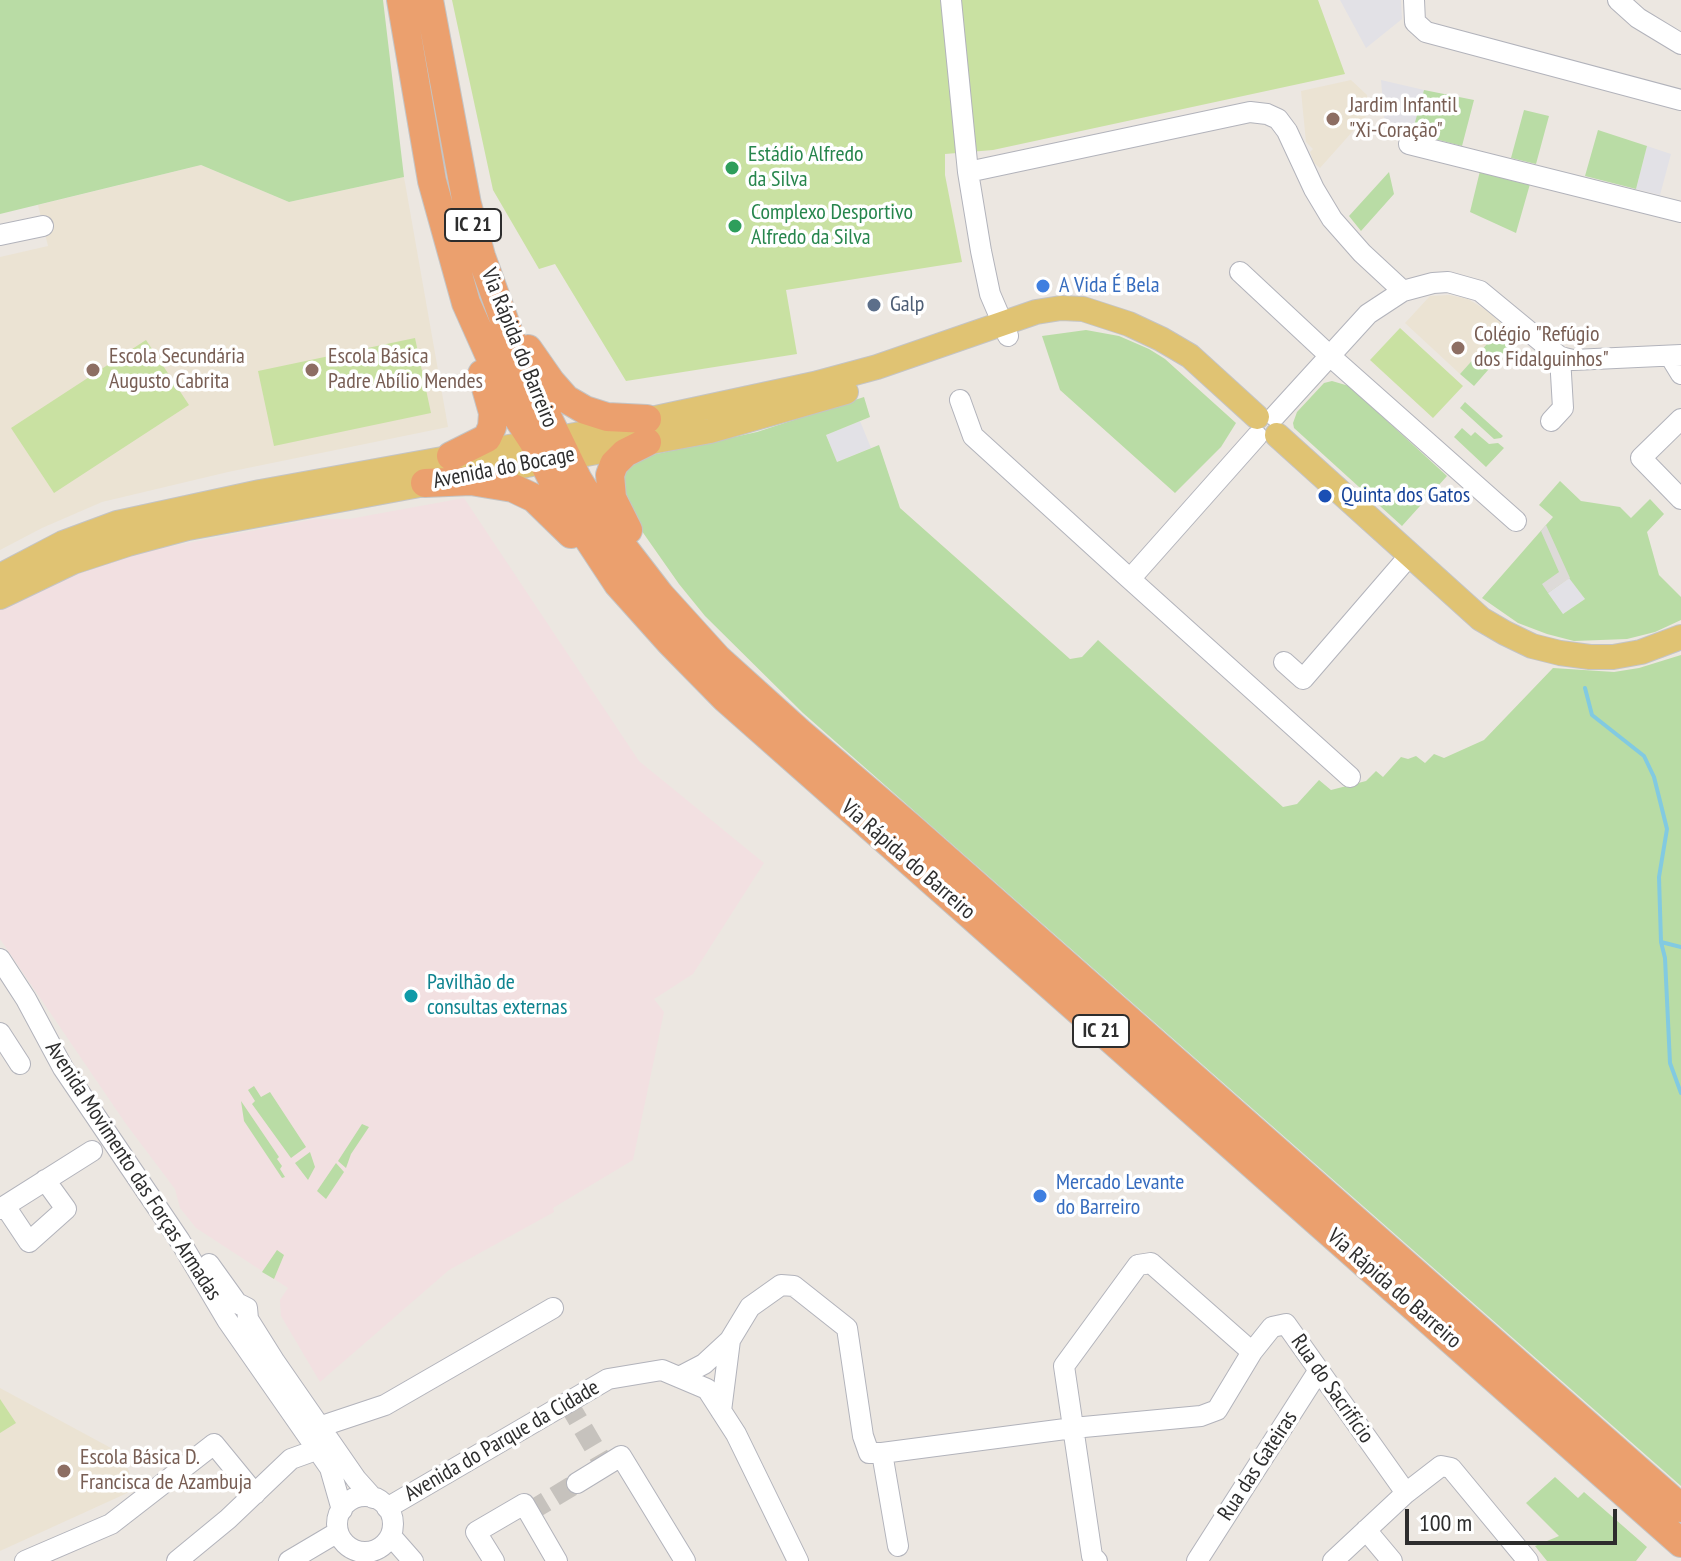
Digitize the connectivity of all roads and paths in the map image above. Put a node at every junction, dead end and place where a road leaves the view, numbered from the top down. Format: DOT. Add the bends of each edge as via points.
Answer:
graph roads {
  1 [pos="401,0"];
  2 [pos="429,0"];
  3 [pos="951,0"];
  4 [pos="1414,0"];
  5 [pos="1618,0"];
  6 [pos="1681,44"];
  7 [pos="1681,100"];
  8 [pos="1409,144"];
  9 [pos="968,172"];
  10 [pos="1681,212"];
  11 [pos="43,226"];
  12 [pos="0,235"];
  13 [pos="1240,272"];
  14 [pos="1403,291"];
  15 [pos="495,299"];
  16 [pos="466,303"];
  17 [pos="1005,330"];
  18 [pos="1675,355"];
  19 [pos="1330,356"];
  20 [pos="1560,357"];
  21 [pos="1681,374"];
  22 [pos="960,400"];
  23 [pos="1681,419"];
  24 [pos="1551,421"];
  25 [pos="1266,426"];
  26 [pos="647,430"];
  27 [pos="549,449"];
  28 [pos="451,456"];
  29 [pos="425,483"];
  30 [pos="1681,499"];
  31 [pos="1516,521"];
  32 [pos="1410,555"];
  33 [pos="0,576"];
  34 [pos="1130,579"];
  35 [pos="618,584"];
  36 [pos="660,595"];
  37 [pos="0,597"];
  38 [pos="1681,637"];
  39 [pos="1284,662"];
  40 [pos="1350,777"];
  41 [pos="0,959"];
  42 [pos="0,1033"];
  43 [pos="20,1064"];
  44 [pos="92,1151"];
  45 [pos="45,1180"];
  46 [pos="2,1207"];
  47 [pos="553,1308"];
  48 [pos="236,1316"];
  49 [pos="730,1340"];
  50 [pos="1252,1352"];
  51 [pos="1319,1370"];
  52 [pos="679,1377"];
  53 [pos="721,1411"];
  54 [pos="298,1424"];
  55 [pos="319,1427"];
  56 [pos="1073,1428"];
  57 [pos="316,1450"];
  58 [pos="882,1453"];
  59 [pos="291,1459"];
  60 [pos="577,1483"];
  61 [pos="1406,1493"];
  62 [pos="255,1494"];
  63 [pos="380,1503"];
  64 [pos="1681,1508"];
  65 [pos="342,1510"];
  66 [pos="1366,1530"];
  67 [pos="338,1532"];
  68 [pos="391,1536"];
  69 [pos="1681,1543"];
  70 [pos="898,1546"];
  71 [pos="1092,1559"];
  72 [pos="25,1561"];
  73 [pos="177,1561"];
  74 [pos="289,1561"];
  75 [pos="413,1561"];
  76 [pos="494,1561"];
  77 [pos="557,1561"];
  78 [pos="685,1561"];
  79 [pos="798,1561"];
  80 [pos="1197,1561"];
  81 [pos="1333,1561"];
  82 [pos="1392,1561"];
  83 [pos="1528,1561"];
  1 -- 16 [label="highway, Via Rápida do Barreiro / IC 21" via="432,181"];
  2 -- 15 [label="highway, Via Rápida do Barreiro / IC 21" via="467,204"];
  3 -- 9 [label="street"];
  4 -- 7 [label="street" via="1415,22 1426,32"];
  5 -- 6 [label="street"];
  8 -- 10 [label="street"];
  9 -- 14 [label="street" via="1250,112 1267,114 1287,131 1332,219"];
  9 -- 17 [label="street" via="990,294"];
  11 -- 12 [label="street"];
  13 -- 19 [label="street"];
  14 -- 19 [label="street" via="1368,314"];
  14 -- 20 [label="street" via="1448,282 1480,291"];
  15 -- 26 [label="highway" via="566,399"];
  15 -- 27 [label="highway, Via Rápida do Barreiro / IC 21"];
  16 -- 27 [label="highway, Via Rápida do Barreiro / IC 21" via="516,415"];
  16 -- 28 [label="highway" via="492,427 487,438"];
  17 -- 25 [label="main road, Avenida do Bocage" via="1036,312 1061,308 1083,309 1129,324 1190,356"];
  17 -- 26 [label="main road, Avenida do Bocage"];
  18 -- 20 [label="street"];
  18 -- 21 [label="street"];
  19 -- 25 [label="street"];
  19 -- 31 [label="street"];
  20 -- 24 [label="street" via="1563,408"];
  22 -- 34 [label="street" via="973,436"];
  23 -- 30 [label="street" via="1641,458"];
  25 -- 32 [label="main road, Avenida do Bocage"];
  25 -- 34 [label="street"];
  26 -- 27 [label="main road, Avenida do Bocage"];
  26 -- 36 [label="highway" via="614,464 610,489"];
  27 -- 28 [label="main road, Avenida do Bocage"];
  27 -- 29 [label="main road, Avenida do Bocage"];
  27 -- 35 [label="highway, Via Rápida do Barreiro / IC 21" via="562,499"];
  27 -- 36 [label="highway, Via Rápida do Barreiro / IC 21"];
  28 -- 33 [label="main road, Avenida do Bocage" via="117,523 63,543"];
  29 -- 35 [label="highway" via="491,483 534,498"];
  29 -- 37 [label="main road, Avenida do Bocage" via="128,544 73,562"];
  32 -- 38 [label="main road, Avenida do Bocage" via="1481,619 1532,646 1613,657"];
  32 -- 39 [label="street" via="1303,679"];
  34 -- 40 [label="street"];
  35 -- 69 [label="highway, Via Rápida do Barreiro / IC 21" via="725,698"];
  36 -- 64 [label="highway, Via Rápida do Barreiro / IC 21" via="718,659 800,733"];
  41 -- 48 [label="street, Avenida Movimento das Forças Armadas" via="63,1068"];
  42 -- 43 [label="street"];
  44 -- 45 [label="street"];
  45 -- 46 [label="street"];
  45 -- 46 [label="street" via="66,1209 29,1242"];
  47 -- 55 [label="street" via="385,1405"];
  48 -- 54 [label="street, Avenida Movimento das Forças Armadas"];
  48 -- 55 [label="street, Avenida Movimento das Forças Armadas"];
  49 -- 52 [label="street" via="704,1364"];
  49 -- 53 [label="street"];
  49 -- 58 [label="street" via="750,1307 781,1285 794,1286 847,1328 863,1436 869,1453"];
  50 -- 51 [label="street, Rua do Sacrifício" via="1272,1327 1286,1324"];
  50 -- 56 [label="street" via="1217,1410"];
  50 -- 56 [label="street" via="1151,1263 1138,1265 1064,1366"];
  51 -- 61 [label="street, Rua do Sacrifício"];
  51 -- 80 [label="street, Rua das Gateiras"];
  52 -- 53 [label="street, Avenida do Parque da Cidade" via="707,1389"];
  52 -- 63 [label="street, Avenida do Parque da Cidade" via="662,1370 608,1379"];
  53 -- 79 [label="street, Avenida do Parque da Cidade"];
  54 -- 57 [label="street, Avenida Movimento das Forças Armadas"];
  54 -- 59 [label="street"];
  55 -- 63 [label="street, Avenida Movimento das Forças Armadas"];
  56 -- 58 [label="street"];
  56 -- 71 [label="street"];
  57 -- 59 [label="street"];
  57 -- 65 [label="street, Avenida Movimento das Forças Armadas" via="330,1468"];
  58 -- 70 [label="street"];
  59 -- 62 [label="street"];
  60 -- 78 [label="street" via="621,1456"];
  61 -- 66 [label="street"];
  61 -- 83 [label="street" via="1441,1466 1451,1468"];
  62 -- 72 [label="street" via="214,1444 111,1524"];
  62 -- 73 [label="street"];
  63 -- 65 [label="street" via="354,1499"];
  63 -- 68 [label="street" via="391,1512"];
  65 -- 67 [label="street"];
  66 -- 81 [label="street"];
  66 -- 82 [label="street"];
  67 -- 68 [label="street" via="360,1552 382,1547"];
  67 -- 74 [label="street"];
  68 -- 75 [label="street"];
  76 -- 77 [label="street" via="476,1532 524,1504"];
}
